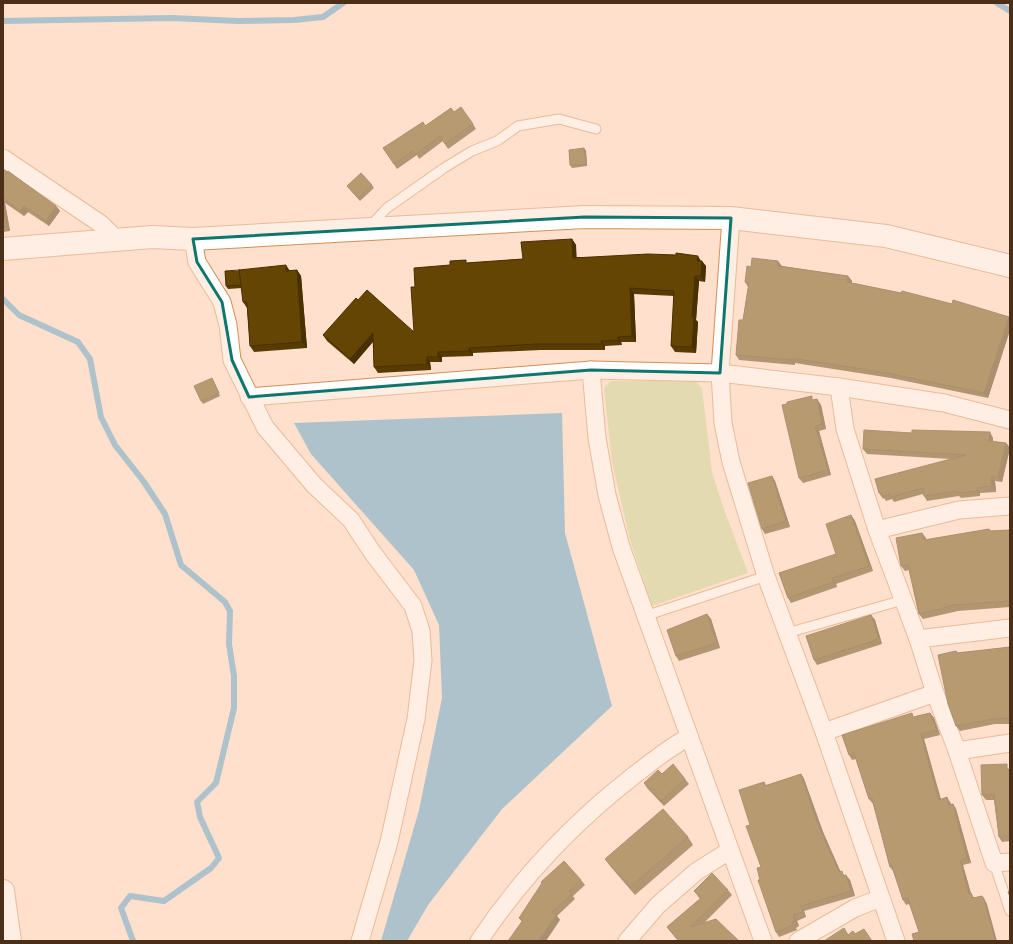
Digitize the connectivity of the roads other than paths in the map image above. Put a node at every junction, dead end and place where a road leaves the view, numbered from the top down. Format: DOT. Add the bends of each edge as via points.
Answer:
graph roads {
  1 [pos="596,130"];
  2 [pos="3,158"];
  3 [pos="731,218"];
  4 [pos="367,229"];
  5 [pos="193,240"];
  6 [pos="118,241"];
  7 [pos="3,249"];
  8 [pos="1010,266"];
  9 [pos="592,370"];
  10 [pos="720,373"];
  11 [pos="839,387"];
  12 [pos="249,397"];
  13 [pos="1010,420"];
  14 [pos="1010,506"];
  15 [pos="877,530"];
  16 [pos="766,576"];
  17 [pos="903,600"];
  18 [pos="646,616"];
  19 [pos="1010,628"];
  20 [pos="787,634"];
  21 [pos="918,640"];
  22 [pos="935,693"];
  23 [pos="824,732"];
  24 [pos="689,737"];
  25 [pos="1010,743"];
  26 [pos="957,751"];
  27 [pos="729,851"];
  28 [pos="1002,863"];
  29 [pos="3,891"];
  30 [pos="881,898"];
  31 [pos="1010,910"];
  32 [pos="10,941"];
  33 [pos="360,941"];
  34 [pos="479,941"];
  35 [pos="627,941"];
  36 [pos="763,941"];
  37 [pos="798,941"];
  38 [pos="896,941"];
  1 -- 4 [label="lane" via="558,119 518,126 498,141 472,151 444,168 387,208"];
  2 -- 6 [label="street" via="101,224"];
  3 -- 4 [label="street" via="585,217"];
  3 -- 8 [label="street" via="886,236"];
  3 -- 10 [label="street"];
  4 -- 5 [label="street"];
  5 -- 6 [label="street" via="152,237"];
  5 -- 12 [label="street" via="197,262 222,302 228,325 232,360"];
  6 -- 7 [label="street"];
  9 -- 10 [label="street"];
  9 -- 12 [label="street"];
  9 -- 18 [label="street" via="597,438 607,495 621,547"];
  10 -- 11 [label="street"];
  10 -- 16 [label="street" via="723,423 731,462"];
  11 -- 13 [label="street" via="944,403"];
  11 -- 15 [label="street" via="845,429"];
  12 -- 33 [label="street" via="265,427 314,485 351,520 413,606 420,631 423,660 416,719 389,842"];
  14 -- 15 [label="street" via="958,510"];
  15 -- 17 [label="street"];
  16 -- 18 [label="lane"];
  16 -- 20 [label="street"];
  17 -- 20 [label="lane"];
  17 -- 21 [label="street"];
  18 -- 24 [label="street"];
  19 -- 21 [label="street"];
  20 -- 23 [label="street"];
  21 -- 22 [label="street"];
  22 -- 23 [label="street"];
  22 -- 26 [label="street"];
  23 -- 30 [label="street"];
  24 -- 27 [label="street"];
  24 -- 34 [label="street" via="671,746 614,791 548,852 504,904"];
  25 -- 26 [label="street"];
  26 -- 28 [label="street"];
  27 -- 35 [label="street" via="697,871 658,905"];
  27 -- 36 [label="street"];
  28 -- 31 [label="lane"];
  29 -- 32 [label="street"];
  30 -- 37 [label="street" via="855,908"];
  30 -- 38 [label="street"];
}
